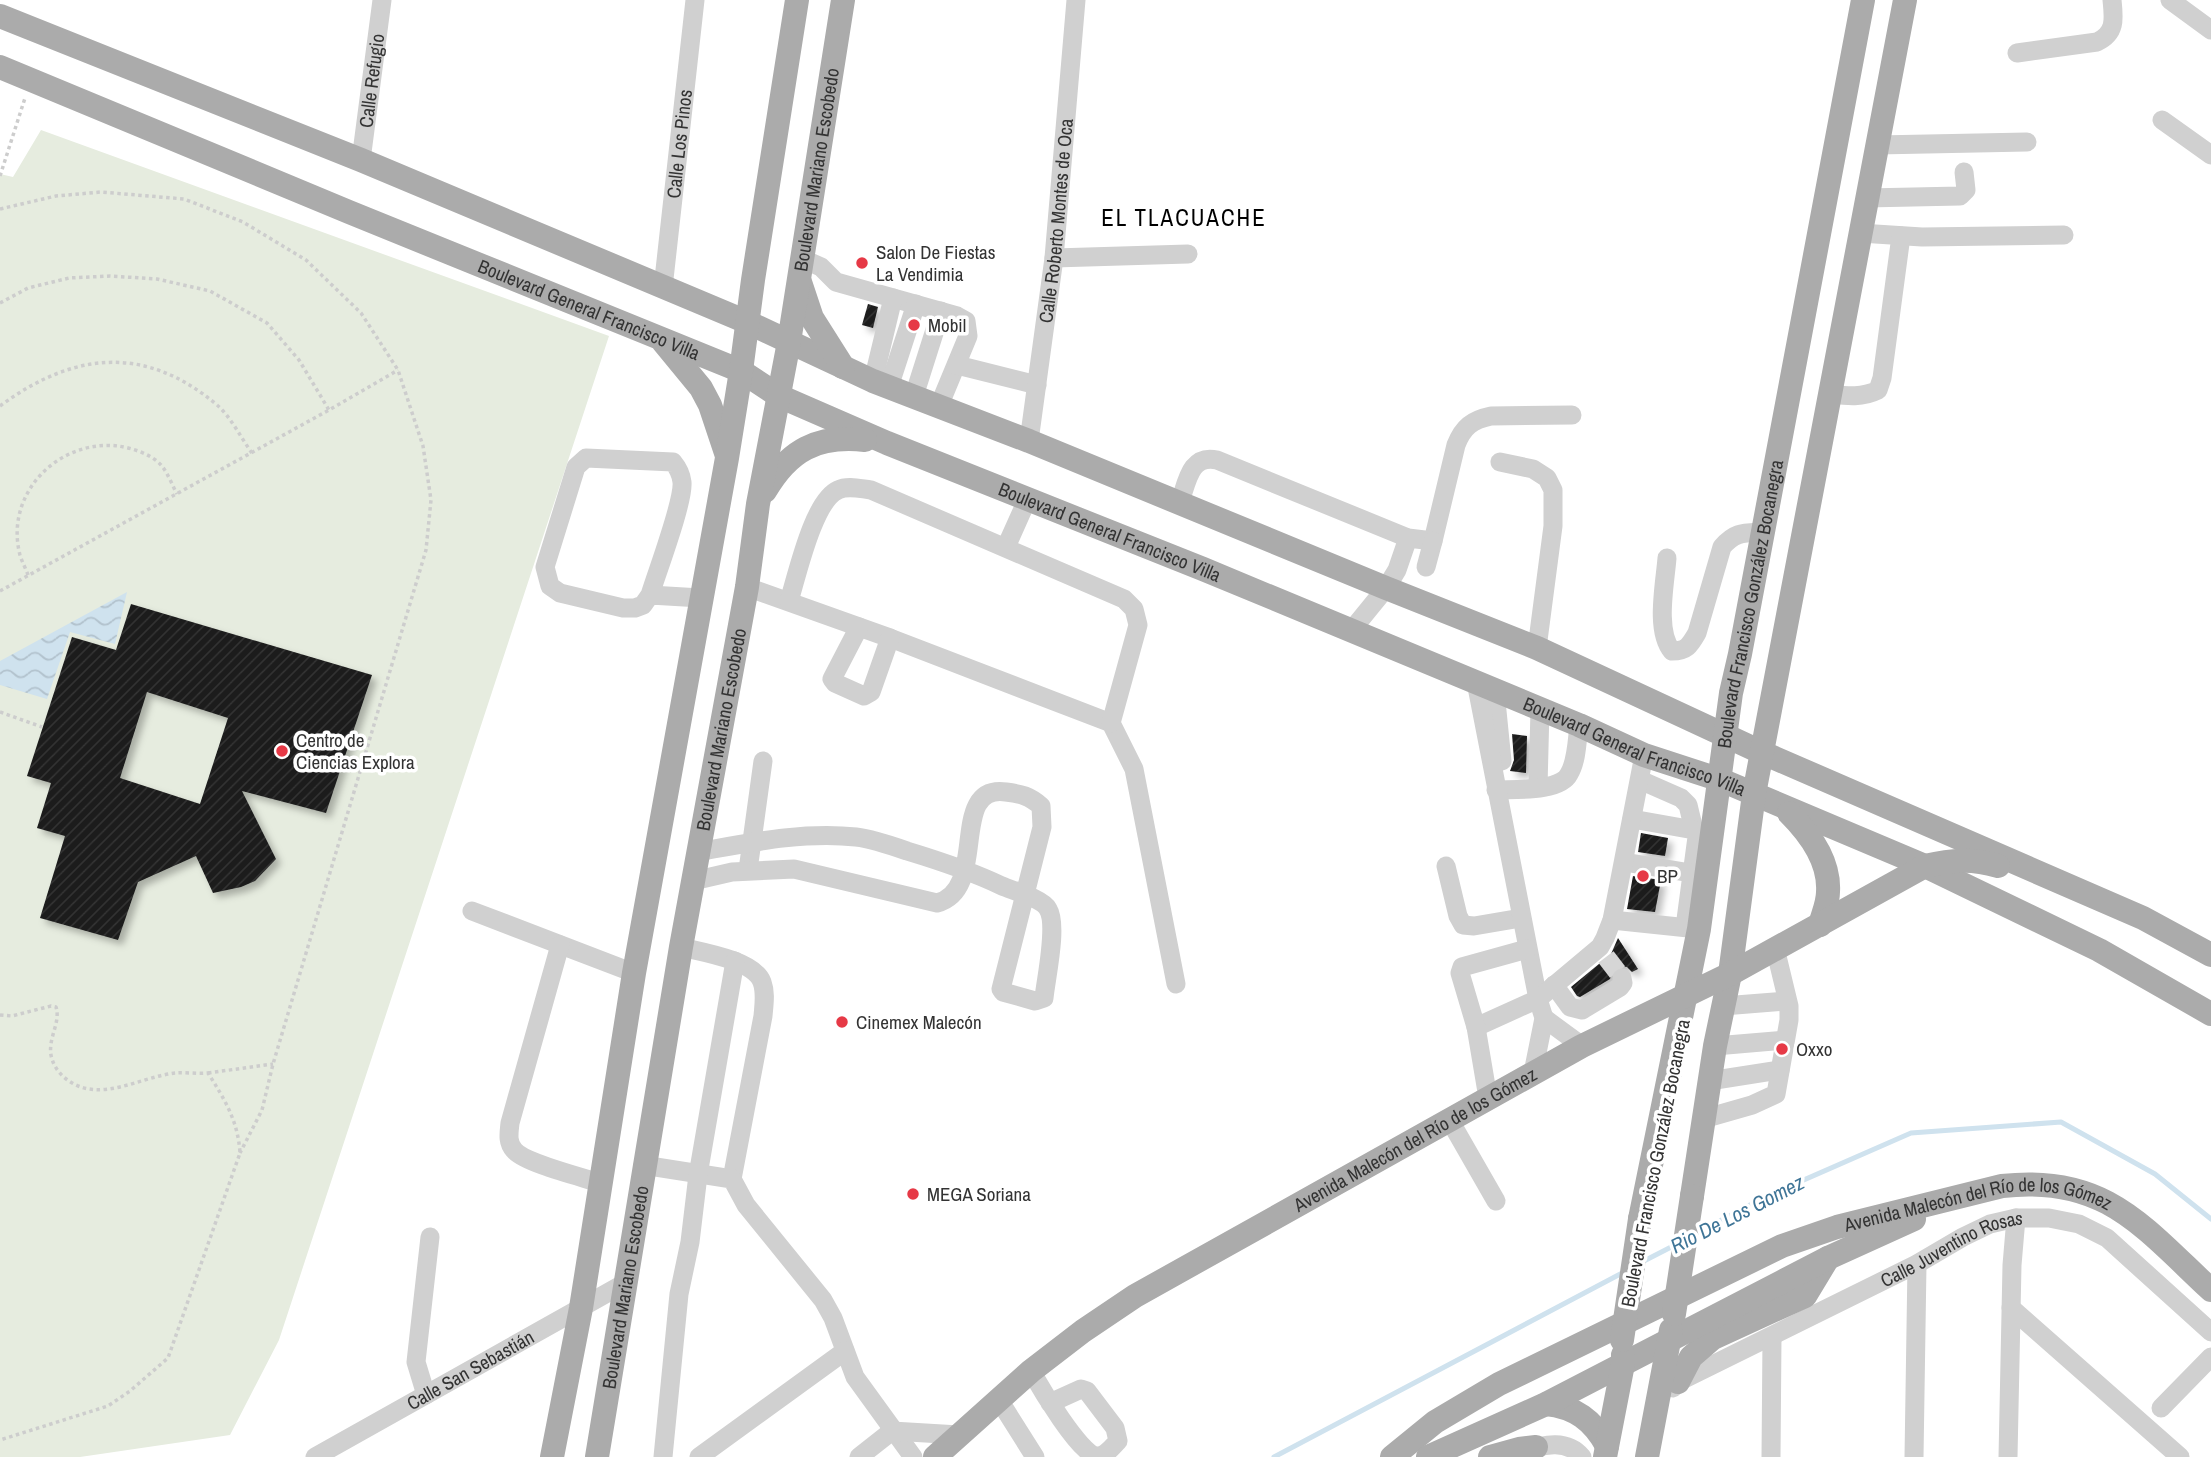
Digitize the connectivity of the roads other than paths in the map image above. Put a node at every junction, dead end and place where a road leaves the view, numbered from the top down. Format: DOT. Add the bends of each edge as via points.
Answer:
graph roads {
  1 [pos="382,0"];
  2 [pos="695,0"];
  3 [pos="797,0"];
  4 [pos="843,0"];
  5 [pos="1076,0"];
  6 [pos="1863,0"];
  7 [pos="1905,0"];
  8 [pos="2112,0"];
  9 [pos="2170,0"];
  10 [pos="0,16"];
  11 [pos="2211,30"];
  12 [pos="2017,53"];
  13 [pos="0,67"];
  14 [pos="2162,120"];
  15 [pos="2027,142"];
  16 [pos="1877,145"];
  17 [pos="2211,155"];
  18 [pos="361,160"];
  19 [pos="1964,172"];
  20 [pos="1866,198"];
  21 [pos="1860,233"];
  22 [pos="2064,235"];
  23 [pos="1901,236"];
  24 [pos="1188,254"];
  25 [pos="1054,258"];
  26 [pos="800,267"];
  27 [pos="663,288"];
  28 [pos="893,298"];
  29 [pos="916,304"];
  30 [pos="941,311"];
  31 [pos="747,323"];
  32 [pos="661,340"];
  33 [pos="789,342"];
  34 [pos="957,365"];
  35 [pos="843,368"];
  36 [pos="741,371"];
  37 [pos="881,384"];
  38 [pos="1037,385"];
  39 [pos="1830,394"];
  40 [pos="779,396"];
  41 [pos="914,396"];
  42 [pos="939,406"];
  43 [pos="1573,415"];
  44 [pos="1029,441"];
  45 [pos="887,443"];
  46 [pos="727,458"];
  47 [pos="1500,462"];
  48 [pos="1027,500"];
  49 [pos="1180,502"];
  50 [pos="758,504"];
  51 [pos="1762,532"];
  52 [pos="1408,538"];
  53 [pos="1433,541"];
  54 [pos="1006,547"];
  55 [pos="1667,558"];
  56 [pos="1426,567"];
  57 [pos="747,587"];
  58 [pos="1386,588"];
  59 [pos="650,594"];
  60 [pos="701,598"];
  61 [pos="789,601"];
  62 [pos="859,627"];
  63 [pos="1351,631"];
  64 [pos="890,638"];
  65 [pos="1536,648"];
  66 [pos="1486,687"];
  67 [pos="1731,693"];
  68 [pos="1540,709"];
  69 [pos="1682,716"];
  70 [pos="1111,723"];
  71 [pos="1579,725"];
  72 [pos="1726,736"];
  73 [pos="1763,753"];
  74 [pos="1644,755"];
  75 [pos="763,761"];
  76 [pos="1640,780"];
  77 [pos="1721,780"];
  78 [pos="1538,787"];
  79 [pos="1500,790"];
  80 [pos="1754,794"];
  81 [pos="1783,807"];
  82 [pos="1632,819"];
  83 [pos="1694,830"];
  84 [pos="803,838"];
  85 [pos="752,842"];
  86 [pos="697,852"];
  87 [pos="1624,862"];
  88 [pos="1446,866"];
  89 [pos="1925,866"];
  90 [pos="965,868"];
  91 [pos="794,869"];
  92 [pos="748,870"];
  93 [pos="1700,875"];
  94 [pos="693,881"];
  95 [pos="1026,897"];
  96 [pos="2095,897"];
  97 [pos="472,911"];
  98 [pos="1521,918"];
  99 [pos="1612,920"];
  100 [pos="1820,925"];
  101 [pos="1692,928"];
  102 [pos="560,945"];
  103 [pos="681,947"];
  104 [pos="1775,948"];
  105 [pos="1527,949"];
  106 [pos="2211,955"];
  107 [pos="735,961"];
  108 [pos="634,973"];
  109 [pos="1730,974"];
  110 [pos="1622,978"];
  111 [pos="1176,984"];
  112 [pos="1554,985"];
  113 [pos="1687,996"];
  114 [pos="1787,1001"];
  115 [pos="1723,1006"];
  116 [pos="1541,1008"];
  117 [pos="2211,1014"];
  118 [pos="1476,1027"];
  119 [pos="1785,1040"];
  120 [pos="1582,1046"];
  121 [pos="1715,1046"];
  122 [pos="1780,1070"];
  123 [pos="1533,1073"];
  124 [pos="1709,1081"];
  125 [pos="1488,1098"];
  126 [pos="1703,1118"];
  127 [pos="1449,1119"];
  128 [pos="608,1133"];
  129 [pos="643,1165"];
  130 [pos="698,1175"];
  131 [pos="732,1179"];
  132 [pos="600,1183"];
  133 [pos="1972,1194"];
  134 [pos="1496,1201"];
  135 [pos="2016,1218"];
  136 [pos="430,1237"];
  137 [pos="1828,1258"];
  138 [pos="1917,1264"];
  139 [pos="625,1283"];
  140 [pos="2211,1290"];
  141 [pos="581,1308"];
  142 [pos="2011,1308"];
  143 [pos="2211,1332"];
  144 [pos="1772,1337"];
  145 [pos="1669,1340"];
  146 [pos="845,1351"];
  147 [pos="1623,1352"];
  148 [pos="2211,1357"];
  149 [pos="1031,1371"];
  150 [pos="1678,1382"];
  151 [pos="426,1395"];
  152 [pos="999,1400"];
  153 [pos="1050,1403"];
  154 [pos="1546,1404"];
  155 [pos="2161,1408"];
  156 [pos="892,1431"];
  157 [pos="959,1435"];
  158 [pos="1606,1451"];
  159 [pos="1526,1452"];
  160 [pos="315,1457"];
  161 [pos="552,1457"];
  162 [pos="597,1457"];
  163 [pos="663,1457"];
  164 [pos="699,1457"];
  165 [pos="859,1457"];
  166 [pos="913,1457"];
  167 [pos="935,1457"];
  168 [pos="1035,1457"];
  169 [pos="1392,1457"];
  170 [pos="1428,1457"];
  171 [pos="1490,1457"];
  172 [pos="1582,1457"];
  173 [pos="1647,1457"];
  174 [pos="1660,1457"];
  175 [pos="1771,1457"];
  176 [pos="1914,1457"];
  177 [pos="2008,1457"];
  178 [pos="2180,1457"];
  1 -- 18 [label="street, Calle Refugio"];
  2 -- 27 [label="street, Calle Los Pinos"];
  3 -- 31 [label="main road, Boulevard Mariano Escobedo"];
  4 -- 26 [label="main road, Boulevard Mariano Escobedo"];
  5 -- 25 [label="street, Calle Roberto Montes de Oca"];
  6 -- 51 [label="main road, Boulevard Francisco González Bocanegra"];
  7 -- 16 [label="main road, Boulevard Francisco González Bocanegra"];
  8 -- 12 [label="street" via="2112,26 2107,37 2097,43"];
  9 -- 11 [label="street"];
  10 -- 18 [label="main road"];
  13 -- 32 [label="main road, Boulevard General Francisco Villa"];
  14 -- 17 [label="street"];
  15 -- 16 [label="street"];
  16 -- 20 [label="main road, Boulevard Francisco González Bocanegra"];
  18 -- 27 [label="main road"];
  19 -- 20 [label="street" via="1966,190 1960,196"];
  20 -- 21 [label="main road, Boulevard Francisco González Bocanegra"];
  21 -- 23 [label="street"];
  21 -- 39 [label="main road, Boulevard Francisco González Bocanegra"];
  22 -- 23 [label="street"];
  23 -- 39 [label="street" via="1878,390 1869,395"];
  24 -- 25 [label="street"];
  25 -- 38 [label="street, Calle Roberto Montes de Oca"];
  26 -- 28 [label="street" via="821,267 836,282"];
  26 -- 33 [label="main road, Boulevard Mariano Escobedo"];
  26 -- 35 [label="main road" via="812,318"];
  27 -- 31 [label="main road"];
  28 -- 29 [label="street"];
  28 -- 37 [label="street"];
  29 -- 30 [label="street"];
  29 -- 37 [label="street"];
  30 -- 34 [label="street" via="966,321 969,328"];
  30 -- 41 [label="street"];
  31 -- 33 [label="main road"];
  31 -- 36 [label="main road, Boulevard Mariano Escobedo"];
  32 -- 36 [label="main road, Boulevard General Francisco Villa"];
  32 -- 46 [label="main road" via="701,388"];
  33 -- 35 [label="main road"];
  33 -- 40 [label="main road, Boulevard Mariano Escobedo"];
  34 -- 38 [label="street"];
  34 -- 42 [label="street"];
  35 -- 37 [label="main road"];
  36 -- 40 [label="main road, Boulevard General Francisco Villa"];
  36 -- 46 [label="main road, Boulevard Mariano Escobedo"];
  37 -- 41 [label="main road"];
  38 -- 44 [label="street, Calle Roberto Montes de Oca"];
  39 -- 73 [label="main road, Boulevard Francisco González Bocanegra"];
  40 -- 45 [label="main road, Boulevard General Francisco Villa"];
  40 -- 50 [label="main road, Boulevard Mariano Escobedo"];
  41 -- 42 [label="main road"];
  42 -- 44 [label="main road"];
  43 -- 53 [label="street" via="1491,416 1468,424 1455,445"];
  44 -- 49 [label="main road"];
  45 -- 48 [label="main road, Boulevard General Francisco Villa"];
  45 -- 50 [label="main road" via="834,438 808,447 773,477"];
  46 -- 60 [label="main road, Boulevard Mariano Escobedo"];
  47 -- 65 [label="street" via="1532,469 1547,478 1553,490 1553,526"];
  48 -- 54 [label="street"];
  48 -- 63 [label="main road, Boulevard General Francisco Villa"];
  49 -- 52 [label="street" via="1192,469 1206,457"];
  49 -- 58 [label="main road"];
  50 -- 57 [label="main road, Boulevard Mariano Escobedo"];
  51 -- 55 [label="street" via="1731,537 1722,547 1697,633 1682,651 1672,651 1663,632"];
  51 -- 67 [label="main road, Boulevard Francisco González Bocanegra"];
  52 -- 53 [label="street"];
  52 -- 58 [label="street"];
  53 -- 56 [label="street"];
  54 -- 61 [label="street" via="871,491 838,490 816,518"];
  54 -- 70 [label="street" via="1111,592 1134,609 1138,625"];
  57 -- 61 [label="street"];
  57 -- 86 [label="main road, Boulevard Mariano Escobedo"];
  58 -- 63 [label="street"];
  58 -- 65 [label="main road"];
  59 -- 59 [label="street" via="678,502 679,469 673,462 586,458 576,467 545,567 550,586 560,593 623,608 643,605"];
  59 -- 60 [label="street"];
  60 -- 108 [label="main road, Boulevard Mariano Escobedo"];
  61 -- 62 [label="street"];
  62 -- 64 [label="street"];
  62 -- 64 [label="street" via="832,679 864,696 872,692"];
  63 -- 66 [label="main road, Boulevard General Francisco Villa"];
  64 -- 70 [label="street"];
  65 -- 69 [label="main road"];
  66 -- 68 [label="main road, Boulevard General Francisco Villa"];
  66 -- 79 [label="street"];
  67 -- 69 [label="main road"];
  67 -- 72 [label="main road, Boulevard Francisco González Bocanegra"];
  68 -- 71 [label="main road, Boulevard General Francisco Villa"];
  68 -- 78 [label="street"];
  69 -- 72 [label="main road"];
  70 -- 111 [label="street" via="1134,769"];
  71 -- 74 [label="main road, Boulevard General Francisco Villa"];
  71 -- 78 [label="street" via="1568,777 1560,784"];
  72 -- 73 [label="main road"];
  72 -- 77 [label="main road, Boulevard Francisco González Bocanegra"];
  73 -- 80 [label="main road, Boulevard Francisco González Bocanegra"];
  73 -- 96 [label="main road"];
  74 -- 76 [label="street"];
  74 -- 77 [label="main road, Boulevard General Francisco Villa"];
  75 -- 85 [label="street"];
  76 -- 82 [label="street"];
  76 -- 83 [label="street" via="1681,798 1688,805"];
  77 -- 80 [label="main road, Boulevard General Francisco Villa"];
  77 -- 93 [label="main road, Boulevard Francisco González Bocanegra"];
  78 -- 79 [label="street"];
  79 -- 98 [label="street"];
  80 -- 81 [label="main road, Boulevard General Francisco Villa"];
  80 -- 109 [label="main road, Boulevard Francisco González Bocanegra"];
  81 -- 89 [label="main road, Boulevard General Francisco Villa"];
  81 -- 100 [label="main road" via="1811,837 1824,867 1829,889"];
  82 -- 83 [label="street"];
  82 -- 87 [label="street"];
  83 -- 93 [label="street"];
  84 -- 85 [label="street"];
  84 -- 90 [label="street" via="878,841"];
  84 -- 91 [label="street"];
  85 -- 86 [label="street"];
  85 -- 92 [label="street"];
  86 -- 94 [label="main road, Boulevard Mariano Escobedo"];
  87 -- 93 [label="street"];
  87 -- 99 [label="street"];
  88 -- 98 [label="street" via="1464,925"];
  89 -- 96 [label="main road, Avenida Malecón del Río de los Gómez" via="1970,859"];
  89 -- 100 [label="main road, Avenida Malecón del Río de los Gómez"];
  89 -- 117 [label="main road, Boulevard General Francisco Villa" via="2099,950"];
  90 -- 91 [label="street" via="953,896 937,904"];
  90 -- 95 [label="street"];
  90 -- 95 [label="street" via="976,805 982,796 994,790 1026,794 1041,806 1042,827"];
  91 -- 92 [label="street"];
  92 -- 94 [label="street"];
  93 -- 101 [label="main road, Boulevard Francisco González Bocanegra"];
  94 -- 103 [label="main road, Boulevard Mariano Escobedo"];
  95 -- 95 [label="street" via="1043,902 1052,924 1044,998 1039,1001 1001,989"];
  96 -- 106 [label="main road"];
  97 -- 102 [label="street"];
  98 -- 105 [label="street"];
  99 -- 101 [label="street"];
  99 -- 112 [label="street" via="1603,952"];
  100 -- 104 [label="main road, Avenida Malecón del Río de los Gómez"];
  101 -- 113 [label="main road, Boulevard Francisco González Bocanegra"];
  102 -- 108 [label="street"];
  102 -- 132 [label="street" via="509,1140 514,1151 527,1160"];
  103 -- 107 [label="street"];
  103 -- 129 [label="main road, Boulevard Mariano Escobedo"];
  104 -- 109 [label="main road, Avenida Malecón del Río de los Gómez"];
  104 -- 114 [label="street"];
  105 -- 116 [label="street"];
  105 -- 118 [label="street" via="1462,967"];
  107 -- 130 [label="street"];
  107 -- 131 [label="street" via="762,979 765,996"];
  108 -- 128 [label="main road, Boulevard Mariano Escobedo"];
  109 -- 113 [label="main road, Avenida Malecón del Río de los Gómez"];
  109 -- 115 [label="main road, Boulevard Francisco González Bocanegra"];
  110 -- 112 [label="street" via="1620,987 1582,1010 1570,1007"];
  112 -- 116 [label="street"];
  113 -- 120 [label="main road, Avenida Malecón del Río de los Gómez"];
  113 -- 147 [label="main road, Boulevard Francisco González Bocanegra, bridge" via="1640,1219"];
  114 -- 115 [label="street"];
  114 -- 119 [label="street"];
  115 -- 121 [label="main road, Boulevard Francisco González Bocanegra"];
  116 -- 118 [label="street"];
  116 -- 120 [label="street"];
  116 -- 123 [label="street"];
  118 -- 125 [label="street"];
  119 -- 121 [label="street"];
  119 -- 122 [label="street"];
  120 -- 123 [label="main road, Avenida Malecón del Río de los Gómez"];
  121 -- 124 [label="main road, Boulevard Francisco González Bocanegra"];
  122 -- 124 [label="street"];
  122 -- 126 [label="street" via="1774,1096"];
  123 -- 125 [label="main road, Avenida Malecón del Río de los Gómez"];
  124 -- 126 [label="main road, Boulevard Francisco González Bocanegra"];
  125 -- 127 [label="main road, Avenida Malecón del Río de los Gómez"];
  126 -- 145 [label="main road, Boulevard Francisco González Bocanegra, bridge"];
  127 -- 134 [label="street"];
  127 -- 149 [label="main road, Avenida Malecón del Río de los Gómez" via="1135,1296"];
  128 -- 129 [label="main road" via="625,1158"];
  128 -- 132 [label="main road, Boulevard Mariano Escobedo"];
  129 -- 130 [label="street"];
  129 -- 139 [label="main road, Boulevard Mariano Escobedo"];
  130 -- 131 [label="street"];
  130 -- 163 [label="street" via="679,1294"];
  131 -- 146 [label="street" via="746,1205 823,1300"];
  132 -- 141 [label="main road, Boulevard Mariano Escobedo"];
  133 -- 137 [label="main road"];
  133 -- 140 [label="main road, Avenida Malecón del Río de los Gómez" via="2027,1183 2093,1195 2132,1216"];
  133 -- 169 [label="main road, Avenida Malecón del Río de los Gómez" via="1837,1227 1782,1246 1499,1384 1436,1422"];
  135 -- 138 [label="street, Calle Juventino Rosas" via="1990,1224"];
  135 -- 142 [label="street"];
  135 -- 143 [label="street, Calle Juventino Rosas" via="2079,1224 2106,1238"];
  136 -- 151 [label="street" via="416,1362"];
  137 -- 145 [label="main road"];
  137 -- 150 [label="main road" via="1805,1296 1713,1338 1691,1357"];
  138 -- 144 [label="street, Calle Juventino Rosas"];
  138 -- 176 [label="street"];
  139 -- 141 [label="street, Calle San Sebastián"];
  139 -- 162 [label="main road, Boulevard Mariano Escobedo"];
  141 -- 151 [label="street, Calle San Sebastián"];
  141 -- 161 [label="main road, Boulevard Mariano Escobedo"];
  142 -- 177 [label="street"];
  142 -- 178 [label="street"];
  144 -- 150 [label="street, Calle Juventino Rosas"];
  144 -- 175 [label="street"];
  145 -- 147 [label="main road"];
  145 -- 173 [label="main road, Boulevard Francisco González Bocanegra"];
  146 -- 156 [label="street" via="860,1384"];
  146 -- 164 [label="street"];
  147 -- 154 [label="main road"];
  147 -- 158 [label="main road, Boulevard Francisco González Bocanegra"];
  148 -- 155 [label="street"];
  149 -- 152 [label="main road, Avenida Malecón del Río de los Gómez"];
  149 -- 153 [label="street"];
  150 -- 174 [label="street" via="1669,1396"];
  151 -- 160 [label="street, Calle San Sebastián"];
  152 -- 157 [label="main road, Avenida Malecón del Río de los Gómez"];
  152 -- 168 [label="street"];
  154 -- 158 [label="main road" via="1583,1416 1597,1430"];
  154 -- 170 [label="main road"];
  156 -- 157 [label="street"];
  156 -- 165 [label="street"];
  156 -- 166 [label="street"];
  157 -- 167 [label="main road, Avenida Malecón del Río de los Gómez"];
  159 -- 171 [label="main road" via="1519,1449"];
  159 -- 172 [label="street" via="1552,1444 1568,1446"];
}
